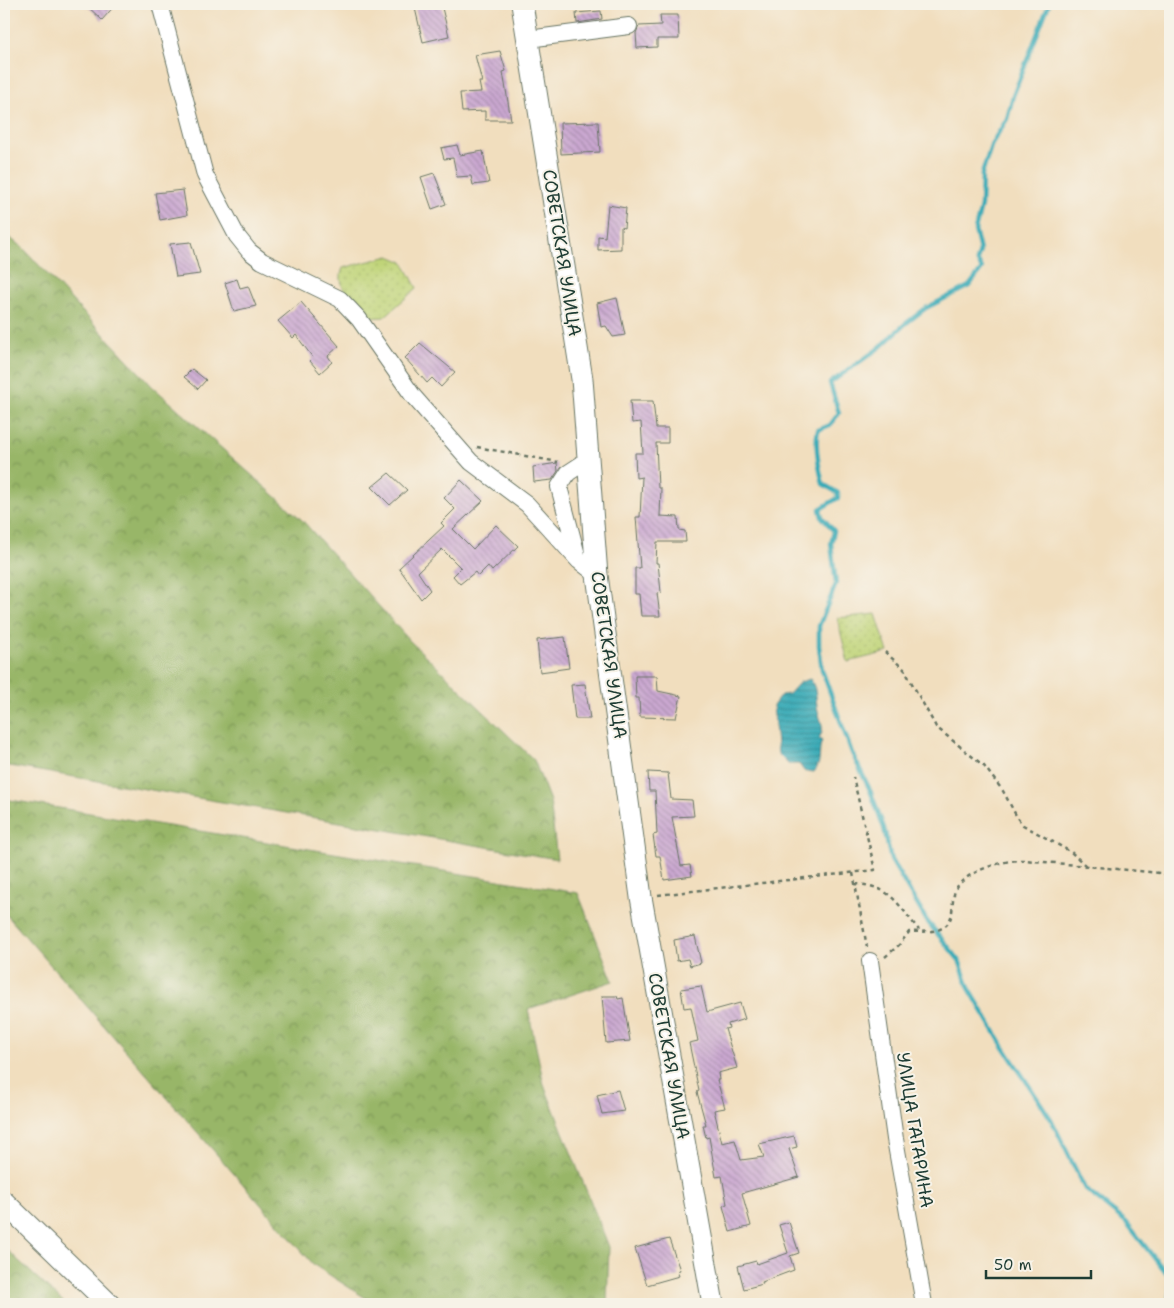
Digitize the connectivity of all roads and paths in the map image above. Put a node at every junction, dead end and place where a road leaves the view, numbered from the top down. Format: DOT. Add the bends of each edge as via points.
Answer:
graph roads {
  1 [pos="160,4"];
  2 [pos="522,4"];
  3 [pos="629,26"];
  4 [pos="528,39"];
  5 [pos="454,442"];
  6 [pos="583,463"];
  7 [pos="561,501"];
  8 [pos="534,511"];
  9 [pos="579,561"];
  10 [pos="597,575"];
  11 [pos="885,652"];
  12 [pos="853,777"];
  13 [pos="1087,866"];
  14 [pos="852,873"];
  15 [pos="1170,874"];
  16 [pos="855,884"];
  17 [pos="642,897"];
  18 [pos="919,931"];
  19 [pos="870,961"];
  20 [pos="4,1202"];
  21 [pos="109,1304"];
  22 [pos="712,1304"];
  23 [pos="924,1304"];
  1 -- 5 [label="street" via="205,175 237,236 262,261 340,299 359,319 413,396"];
  2 -- 4 [label="main road, СОВЕТСКАЯ УЛИЦА"];
  3 -- 4 [label="street"];
  4 -- 6 [label="main road, СОВЕТСКАЯ УЛИЦА" via="582,379"];
  5 -- 6 [label="path"];
  5 -- 8 [label="street" via="471,462"];
  6 -- 7 [label="street" via="568,473 559,487"];
  6 -- 10 [label="main road, СОВЕТСКАЯ УЛИЦА"];
  7 -- 8 [label="street"];
  7 -- 9 [label="street" via="576,541"];
  8 -- 9 [label="street"];
  9 -- 10 [label="street"];
  10 -- 17 [label="main road, СОВЕТСКАЯ УЛИЦА"];
  11 -- 13 [label="path" via="904,669 936,727 984,766 1007,797 1018,819 1071,852"];
  12 -- 14 [label="path" via="875,870"];
  13 -- 15 [label="path"];
  13 -- 18 [label="path" via="1013,860 993,865 959,885 954,892 952,918 940,930"];
  14 -- 16 [label="path"];
  14 -- 17 [label="path"];
  16 -- 18 [label="path" via="874,885 891,896"];
  16 -- 19 [label="path"];
  17 -- 22 [label="main road, СОВЕТСКАЯ УЛИЦА"];
  18 -- 19 [label="path" via="909,932 889,955"];
  19 -- 23 [label="street, УЛИЦА ГАГАРИНА" via="895,1139"];
  20 -- 21 [label="main road"];
}
